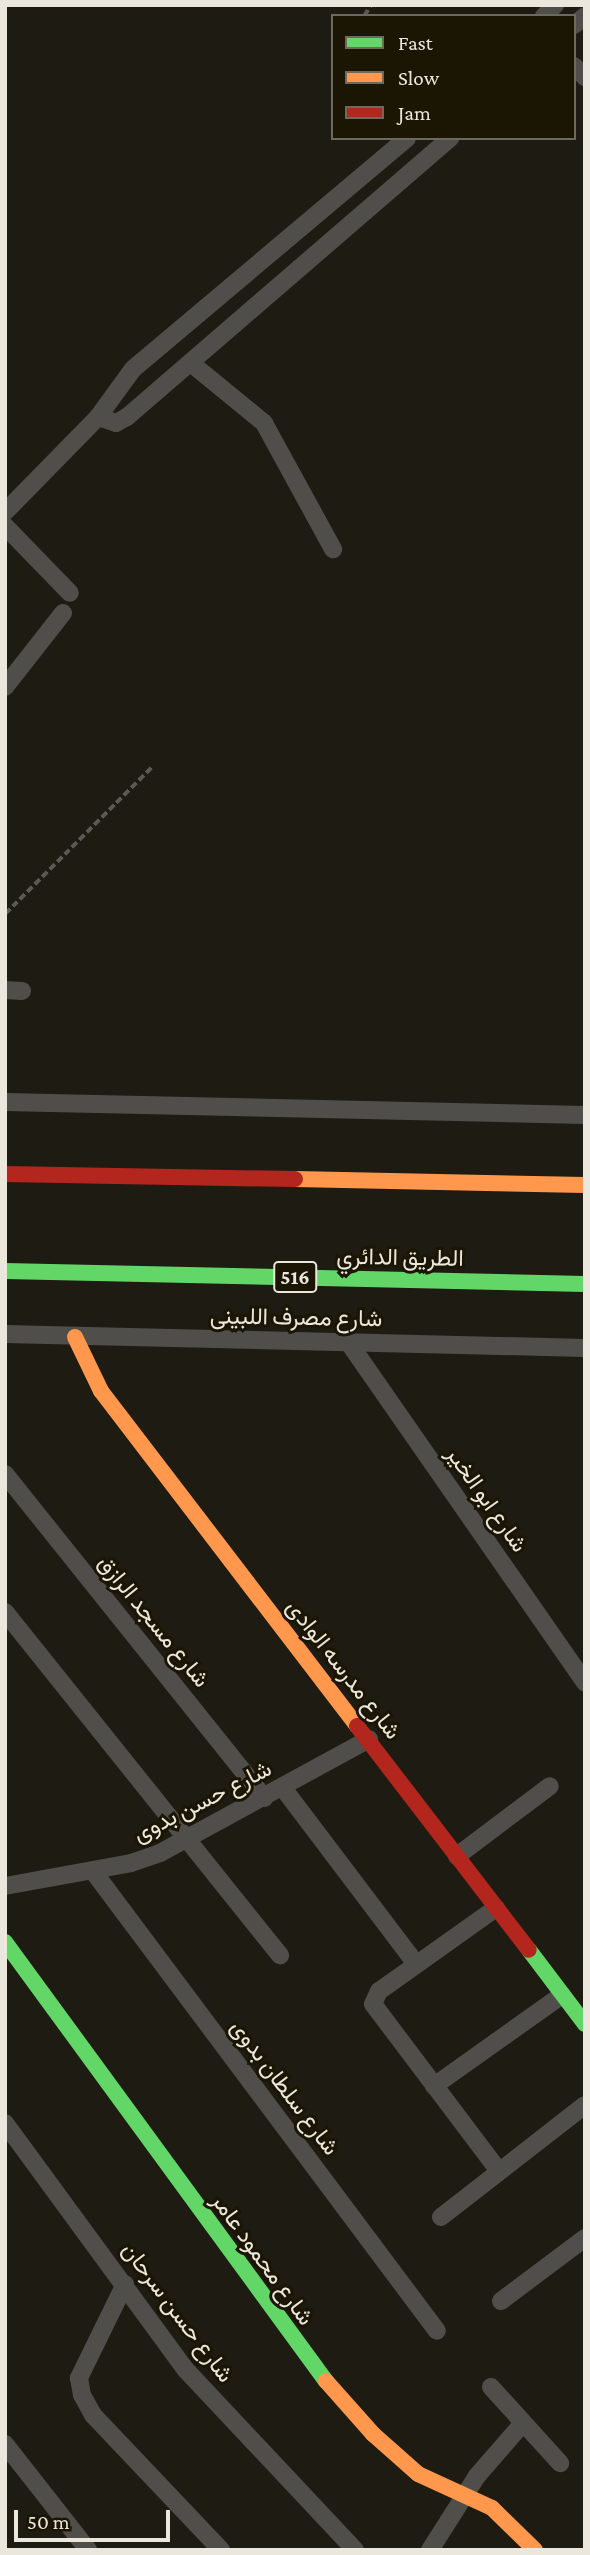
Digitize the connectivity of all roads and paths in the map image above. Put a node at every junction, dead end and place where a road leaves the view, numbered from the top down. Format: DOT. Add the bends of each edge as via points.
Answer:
graph roads {
  1 [pos="405,140"];
  2 [pos="448,140"];
  3 [pos="192,364"];
  4 [pos="98,417"];
  5 [pos="5,512"];
  6 [pos="5,526"];
  7 [pos="333,550"];
  8 [pos="70,593"];
  9 [pos="63,613"];
  10 [pos="5,687"];
  11 [pos="152,767"];
  12 [pos="5,914"];
  13 [pos="5,1102"];
  14 [pos="585,1115"];
  15 [pos="5,1174"];
  16 [pos="585,1185"];
  17 [pos="5,1271"];
  18 [pos="585,1284"];
  19 [pos="5,1334"];
  20 [pos="75,1337"];
  21 [pos="349,1343"];
  22 [pos="585,1348"];
  23 [pos="5,1474"];
  24 [pos="5,1612"];
  25 [pos="585,1684"];
  26 [pos="369,1739"];
  27 [pos="550,1786"];
  28 [pos="284,1788"];
  29 [pos="265,1798"];
  30 [pos="188,1838"];
  31 [pos="457,1856"];
  32 [pos="93,1871"];
  33 [pos="5,1886"];
  34 [pos="496,1908"];
  35 [pos="5,1942"];
  36 [pos="280,1955"];
  37 [pos="416,1964"];
  38 [pos="562,1995"];
  39 [pos="585,2024"];
  40 [pos="434,2086"];
  41 [pos="585,2105"];
  42 [pos="5,2123"];
  43 [pos="499,2171"];
  44 [pos="441,2217"];
  45 [pos="585,2238"];
  46 [pos="125,2284"];
  47 [pos="501,2301"];
  48 [pos="438,2331"];
  49 [pos="491,2388"];
  50 [pos="523,2423"];
  51 [pos="5,2444"];
  52 [pos="560,2463"];
  53 [pos="467,2493"];
  54 [pos="88,2550"];
  55 [pos="221,2550"];
  56 [pos="355,2550"];
  57 [pos="430,2550"];
  58 [pos="535,2550"];
  1 -- 4 [label="street" via="133,369"];
  2 -- 3 [label="street"];
  3 -- 4 [label="street" via="122,421 109,423"];
  3 -- 7 [label="street" via="264,423"];
  4 -- 5 [label="street"];
  6 -- 8 [label="street"];
  9 -- 10 [label="street"];
  11 -- 12 [label="path"];
  13 -- 14 [label="street"];
  15 -- 16 [label="main road"];
  17 -- 18 [label="main road, الطريق الدائري / 516"];
  19 -- 20 [label="street, شارع مصرف اللبينى"];
  20 -- 21 [label="street, شارع مصرف اللبينى"];
  20 -- 26 [label="main road, شارع مدرسه الوادى" via="101,1391"];
  21 -- 22 [label="street, شارع مصرف اللبينى"];
  21 -- 25 [label="street, شارع ابو الخير"];
  23 -- 29 [label="street, شارع مسجد الرازق"];
  24 -- 30 [label="street"];
  26 -- 28 [label="street, شارع حسن بدوى"];
  26 -- 31 [label="main road, شارع مدرسه الوادى"];
  27 -- 31 [label="street"];
  28 -- 29 [label="street, شارع حسن بدوى"];
  28 -- 37 [label="street"];
  29 -- 30 [label="street, شارع حسن بدوى"];
  30 -- 32 [label="street, شارع حسن بدوى" via="131,1864"];
  30 -- 36 [label="street"];
  31 -- 34 [label="main road, شارع مدرسه الوادى"];
  32 -- 33 [label="street, شارع حسن بدوى"];
  32 -- 48 [label="street, شارع سلطان بدوى"];
  34 -- 37 [label="street"];
  34 -- 38 [label="main road, شارع مدرسه الوادى"];
  35 -- 53 [label="main road, شارع محمود عامر" via="315,2369 373,2434 418,2474"];
  37 -- 40 [label="street" via="379,1991 373,2004"];
  38 -- 39 [label="main road, شارع مدرسه الوادى"];
  38 -- 40 [label="street"];
  40 -- 43 [label="street"];
  41 -- 43 [label="street"];
  42 -- 46 [label="street, شارع حسن سرحان"];
  43 -- 44 [label="street"];
  45 -- 47 [label="street"];
  46 -- 55 [label="street" via="79,2378 93,2415"];
  46 -- 56 [label="street, شارع حسن سرحان" via="186,2370"];
  49 -- 50 [label="street"];
  50 -- 52 [label="street"];
  50 -- 53 [label="street"];
  51 -- 54 [label="street"];
  53 -- 57 [label="street"];
  53 -- 58 [label="main road, شارع محمود عامر" via="492,2508"];
}
